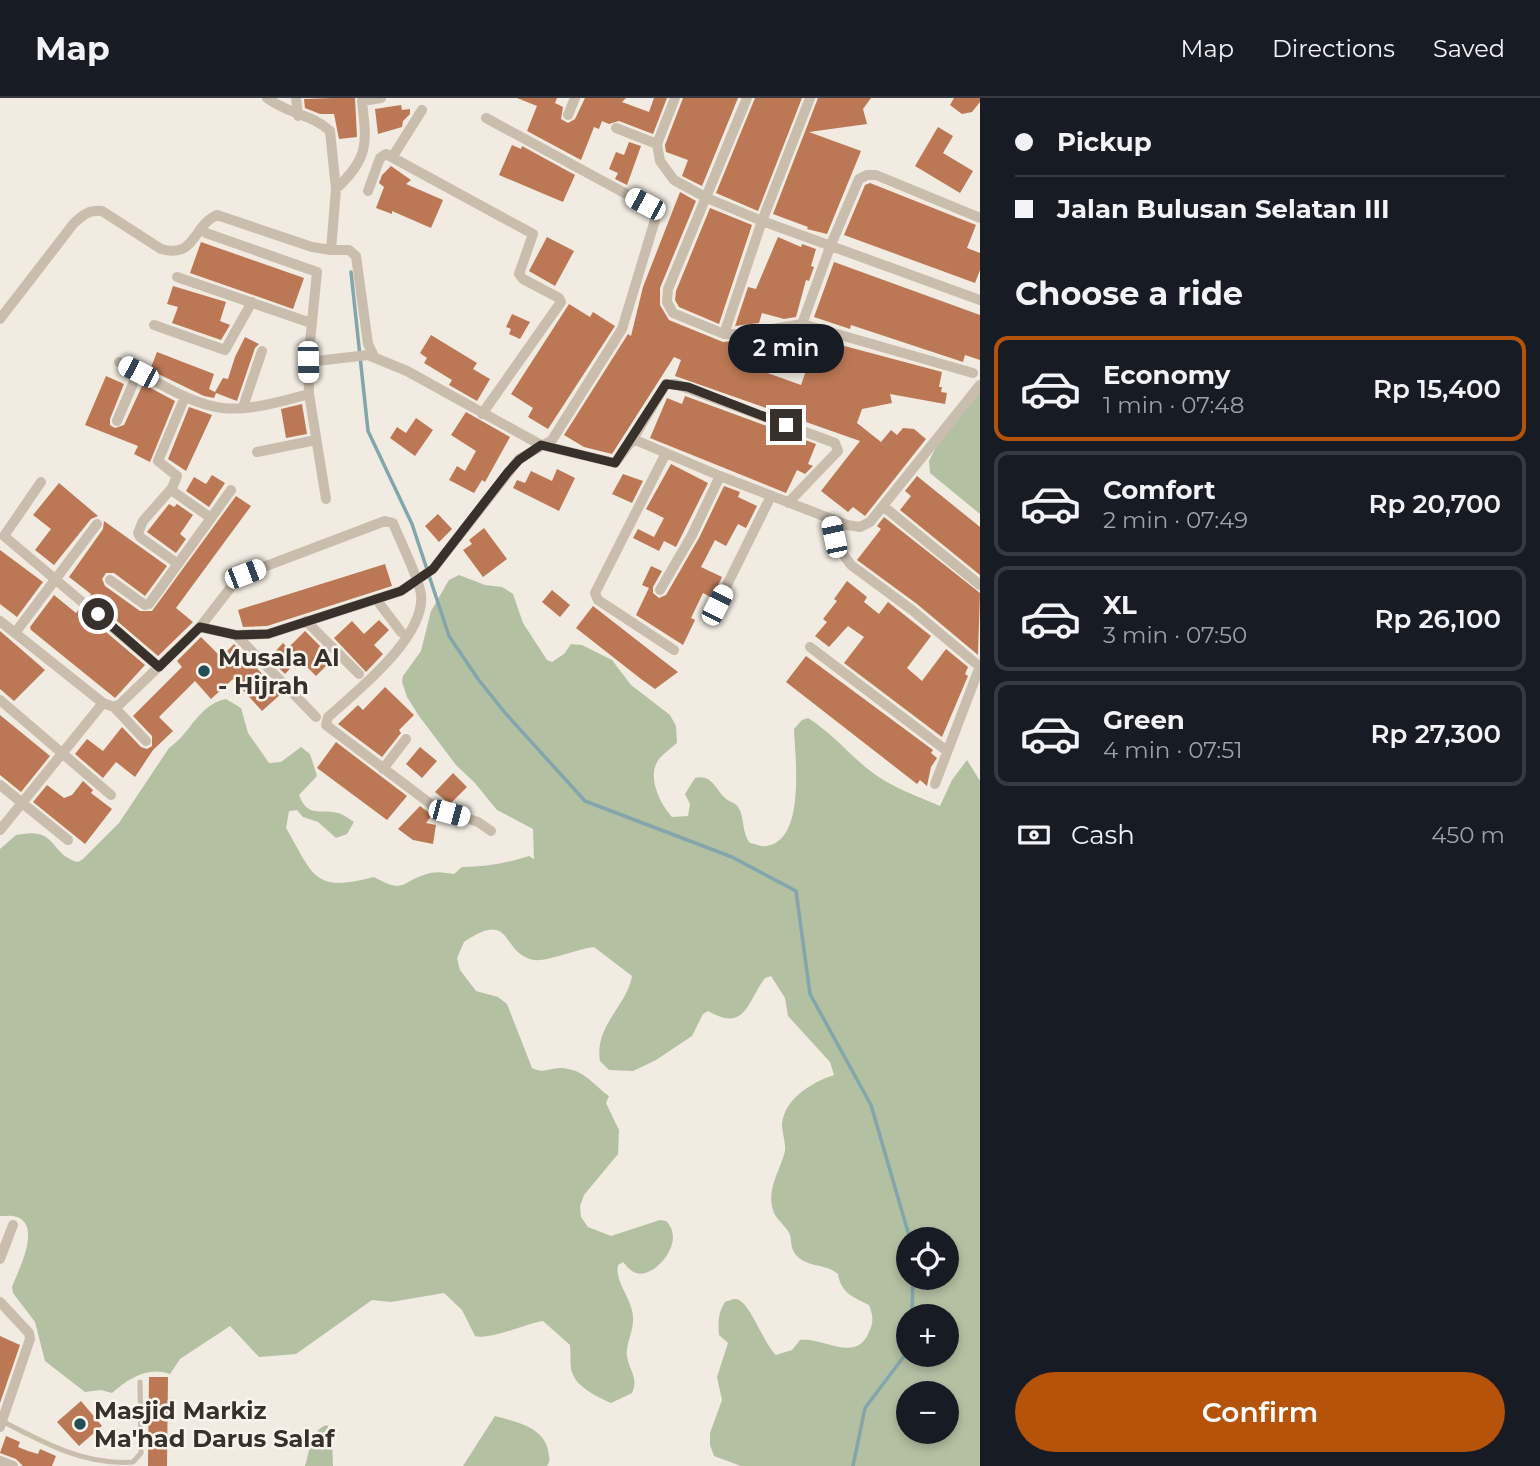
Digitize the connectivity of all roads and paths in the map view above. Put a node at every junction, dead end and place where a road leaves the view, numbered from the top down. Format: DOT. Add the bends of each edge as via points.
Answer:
graph roads {
  1 [pos="267,98"];
  2 [pos="296,98"];
  3 [pos="381,98"];
  4 [pos="575,98"];
  5 [pos="675,98"];
  6 [pos="747,98"];
  7 [pos="810,98"];
  8 [pos="361,100"];
  9 [pos="422,110"];
  10 [pos="568,115"];
  11 [pos="298,116"];
  12 [pos="486,118"];
  13 [pos="616,128"];
  14 [pos="657,144"];
  15 [pos="393,156"];
  16 [pos="335,189"];
  17 [pos="368,191"];
  18 [pos="707,198"];
  19 [pos="980,218"];
  20 [pos="762,221"];
  21 [pos="206,233"];
  22 [pos="830,247"];
  23 [pos="331,250"];
  24 [pos="177,277"];
  25 [pos="980,300"];
  26 [pos="252,302"];
  27 [pos="0,319"];
  28 [pos="312,323"];
  29 [pos="802,324"];
  30 [pos="154,325"];
  31 [pos="724,334"];
  32 [pos="262,351"];
  33 [pos="372,356"];
  34 [pos="118,362"];
  35 [pos="308,362"];
  36 [pos="973,373"];
  37 [pos="142,374"];
  38 [pos="980,385"];
  39 [pos="309,394"];
  40 [pos="185,397"];
  41 [pos="243,407"];
  42 [pos="482,414"];
  43 [pos="117,421"];
  44 [pos="633,439"];
  45 [pos="316,440"];
  46 [pos="541,445"];
  47 [pos="257,452"];
  48 [pos="666,453"];
  49 [pos="720,476"];
  50 [pos="41,482"];
  51 [pos="172,488"];
  52 [pos="230,491"];
  53 [pos="771,496"];
  54 [pos="326,499"];
  55 [pos="788,503"];
  56 [pos="883,506"];
  57 [pos="211,518"];
  58 [pos="830,519"];
  59 [pos="97,524"];
  60 [pos="178,564"];
  61 [pos="424,575"];
  62 [pos="57,579"];
  63 [pos="110,580"];
  64 [pos="980,585"];
  65 [pos="660,590"];
  66 [pos="376,599"];
  67 [pos="717,605"];
  68 [pos="0,621"];
  69 [pos="306,621"];
  70 [pos="200,627"];
  71 [pos="401,632"];
  72 [pos="15,633"];
  73 [pos="236,635"];
  74 [pos="810,647"];
  75 [pos="674,650"];
  76 [pos="159,667"];
  77 [pos="980,667"];
  78 [pos="359,674"];
  79 [pos="0,700"];
  80 [pos="109,705"];
  81 [pos="316,717"];
  82 [pos="406,739"];
  83 [pos="146,741"];
  84 [pos="947,751"];
  85 [pos="63,753"];
  86 [pos="383,769"];
  87 [pos="935,784"];
  88 [pos="0,785"];
  89 [pos="111,795"];
  90 [pos="24,804"];
  91 [pos="0,830"];
  92 [pos="491,831"];
  93 [pos="68,840"];
  94 [pos="13,1225"];
  95 [pos="0,1259"];
  96 [pos="0,1302"];
  97 [pos="140,1382"];
  98 [pos="1,1423"];
  99 [pos="0,1461"];
  100 [pos="13,1466"];
  1 -- 11 [label="street"];
  2 -- 11 [label="street"];
  3 -- 8 [label="street"];
  4 -- 10 [label="street"];
  5 -- 14 [label="street"];
  6 -- 18 [label="street"];
  7 -- 20 [label="street"];
  8 -- 16 [label="street" via="365,150"];
  9 -- 15 [label="street"];
  11 -- 16 [label="street" via="314,119 330,131"];
  12 -- 46 [label="street" via="645,204 655,219 622,328 552,439"];
  13 -- 14 [label="street"];
  14 -- 18 [label="street" via="660,161 674,180"];
  15 -- 17 [label="street" via="380,158"];
  15 -- 42 [label="street" via="530,231 533,239 519,274 561,302"];
  16 -- 23 [label="street"];
  18 -- 20 [label="street"];
  18 -- 31 [label="street" via="668,289 667,302 673,313"];
  19 -- 22 [label="street" via="867,175 859,179"];
  20 -- 22 [label="street"];
  20 -- 31 [label="street"];
  21 -- 28 [label="street" via="317,272"];
  22 -- 25 [label="street"];
  22 -- 29 [label="street"];
  23 -- 27 [label="street" via="217,215 209,218 188,246 171,252 95,210 74,223"];
  23 -- 33 [label="street" via="349,250 356,256"];
  24 -- 26 [label="street"];
  26 -- 28 [label="street"];
  26 -- 30 [label="street" via="225,350"];
  28 -- 35 [label="street"];
  29 -- 31 [label="street"];
  29 -- 36 [label="street"];
  32 -- 41 [label="street"];
  33 -- 35 [label="street"];
  33 -- 42 [label="street" via="408,371"];
  34 -- 37 [label="street"];
  35 -- 39 [label="street"];
  37 -- 40 [label="street"];
  37 -- 43 [label="street"];
  38 -- 56 [label="street"];
  39 -- 41 [label="street"];
  39 -- 45 [label="street"];
  40 -- 41 [label="street" via="222,408"];
  40 -- 51 [label="street" via="158,461 177,476"];
  42 -- 46 [label="street"];
  44 -- 46 [label="street" via="615,463"];
  44 -- 48 [label="street"];
  44 -- 55 [label="street" via="666,384 688,387 837,446 835,454"];
  45 -- 47 [label="street"];
  45 -- 54 [label="street"];
  46 -- 61 [label="street" via="508,472"];
  48 -- 49 [label="street"];
  48 -- 75 [label="street" via="595,593 598,600"];
  49 -- 53 [label="street"];
  49 -- 65 [label="street"];
  50 -- 62 [label="street" via="4,535"];
  51 -- 57 [label="street"];
  51 -- 60 [label="street" via="138,533"];
  52 -- 57 [label="street"];
  53 -- 55 [label="street"];
  53 -- 67 [label="street"];
  55 -- 58 [label="street"];
  56 -- 58 [label="street" via="860,527"];
  56 -- 64 [label="street"];
  57 -- 60 [label="street"];
  58 -- 77 [label="street" via="834,537 851,565"];
  59 -- 62 [label="street"];
  60 -- 63 [label="street" via="146,605"];
  61 -- 66 [label="street" via="401,591"];
  61 -- 70 [label="street" via="393,523 385,521 245,574"];
  61 -- 86 [label="street" via="418,615 400,646 325,722"];
  62 -- 72 [label="street"];
  62 -- 76 [label="street"];
  66 -- 69 [label="street"];
  66 -- 71 [label="street"];
  68 -- 72 [label="street"];
  69 -- 73 [label="street" via="268,634"];
  69 -- 78 [label="street"];
  70 -- 73 [label="street"];
  70 -- 76 [label="street"];
  72 -- 80 [label="street"];
  73 -- 81 [label="street"];
  74 -- 84 [label="street"];
  76 -- 80 [label="street"];
  77 -- 84 [label="street"];
  79 -- 85 [label="street"];
  80 -- 83 [label="street"];
  80 -- 85 [label="street"];
  82 -- 86 [label="street"];
  84 -- 87 [label="street"];
  85 -- 89 [label="street"];
  85 -- 90 [label="street"];
  86 -- 92 [label="street" via="436,808"];
  88 -- 90 [label="street"];
  90 -- 91 [label="street"];
  90 -- 93 [label="street"];
  94 -- 95 [label="street"];
  96 -- 98 [label="street" via="30,1339"];
  97 -- 98 [label="lane" via="142,1452 134,1462 100,1462 71,1455"];
  99 -- 100 [label="street"];
}
